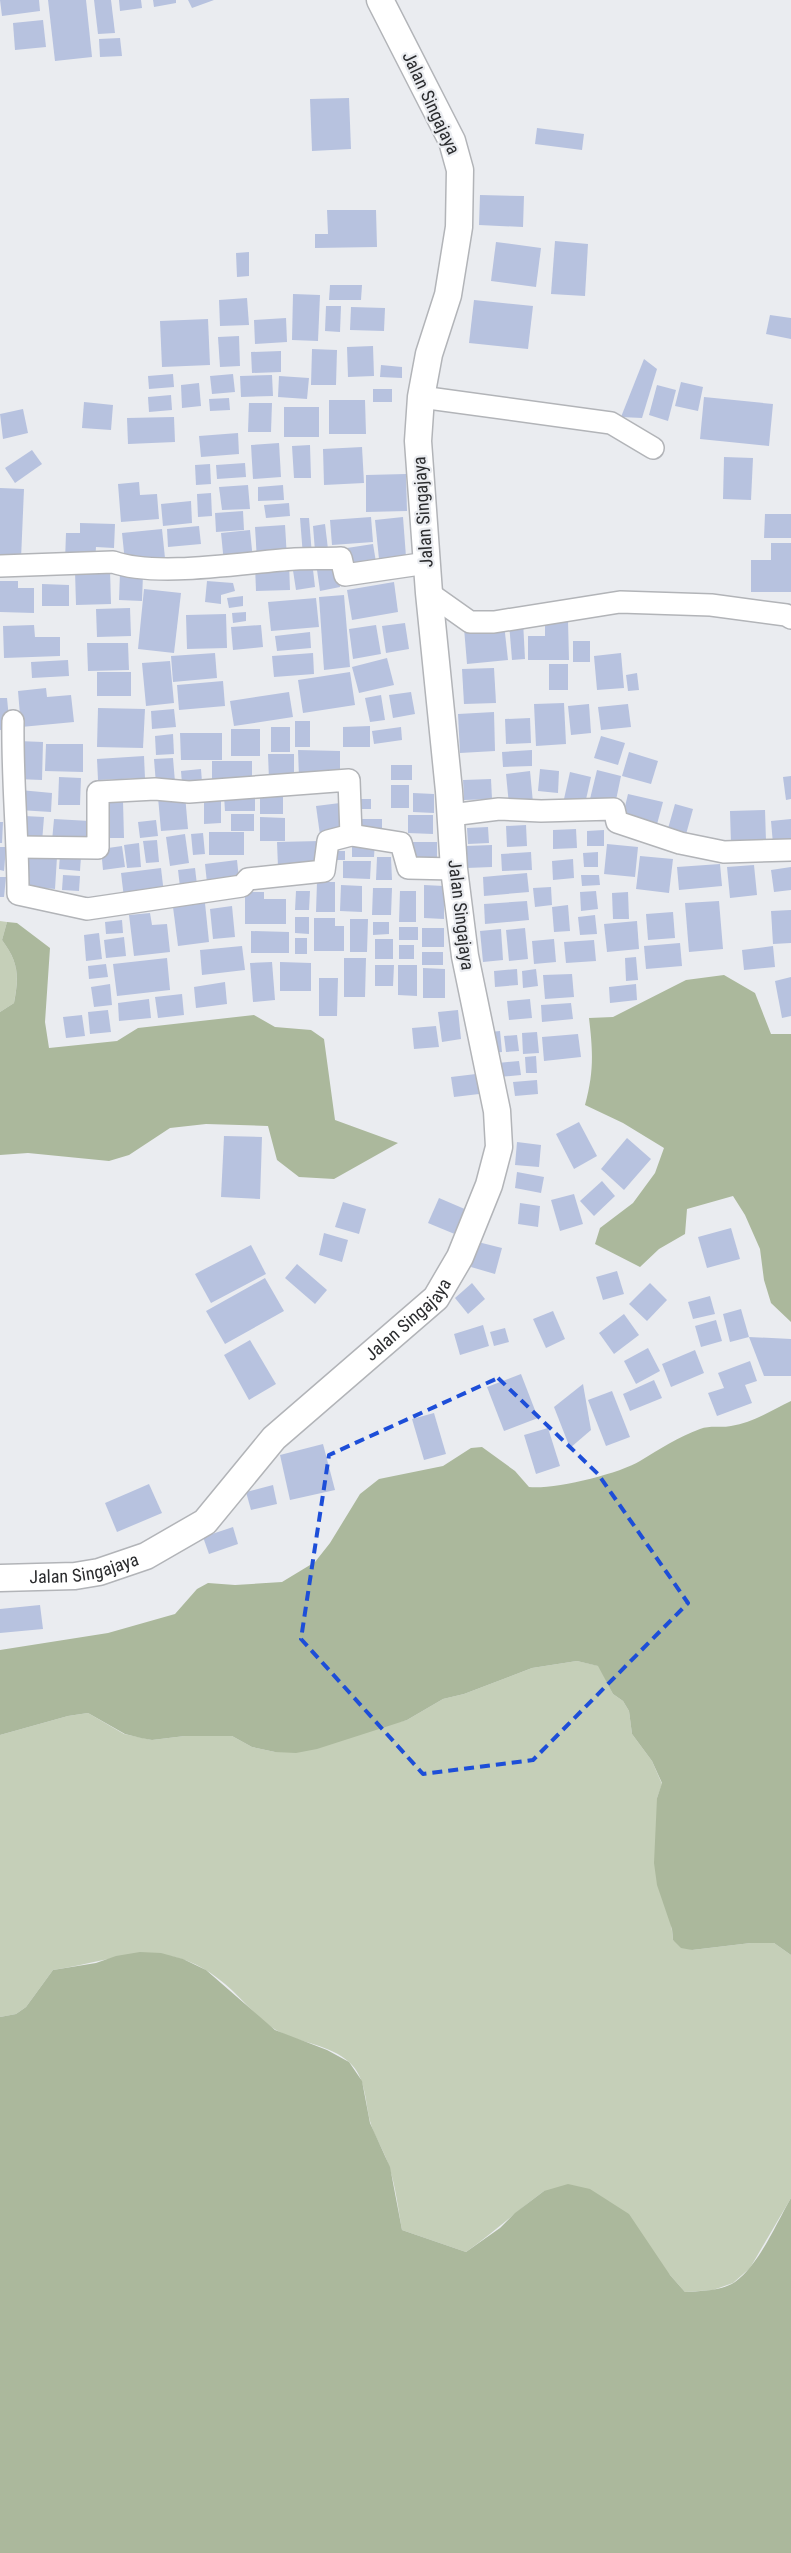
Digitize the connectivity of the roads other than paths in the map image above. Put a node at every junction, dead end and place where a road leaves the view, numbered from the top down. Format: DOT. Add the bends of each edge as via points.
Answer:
graph roads {
  1 [pos="380,0"];
  2 [pos="421,397"];
  3 [pos="653,448"];
  4 [pos="427,563"];
  5 [pos="0,566"];
  6 [pos="430,593"];
  7 [pos="791,618"];
  8 [pos="13,721"];
  9 [pos="451,815"];
  10 [pos="351,835"];
  11 [pos="18,847"];
  12 [pos="791,850"];
  13 [pos="454,869"];
  14 [pos="0,1578"];
  1 -- 2 [label="street, Jalan Singajaya" via="452,141 460,170 459,227 450,285 429,354"];
  2 -- 3 [label="street" via="611,423"];
  2 -- 4 [label="street, Jalan Singajaya" via="418,441"];
  4 -- 5 [label="street" via="345,575 341,558 180,568 124,566 113,562"];
  4 -- 6 [label="street, Jalan Singajaya"];
  6 -- 7 [label="street" via="470,622 494,622 620,602 712,604"];
  6 -- 9 [label="street, Jalan Singajaya"];
  8 -- 11 [label="street" via="12,767"];
  9 -- 12 [label="street" via="498,809 614,809 617,822 680,843 724,852"];
  9 -- 13 [label="street, Jalan Singajaya"];
  10 -- 11 [label="street" via="328,841 324,871 248,879 242,886 87,909 18,894"];
  10 -- 11 [label="street" via="349,780 188,792 155,788 98,792 98,848"];
  10 -- 13 [label="street" via="401,843 408,868"];
  13 -- 14 [label="street, Jalan Singajaya" via="465,956 498,1111 499,1147 460,1257 436,1298 274,1438 205,1522 146,1556 99,1572 75,1576"];
}
